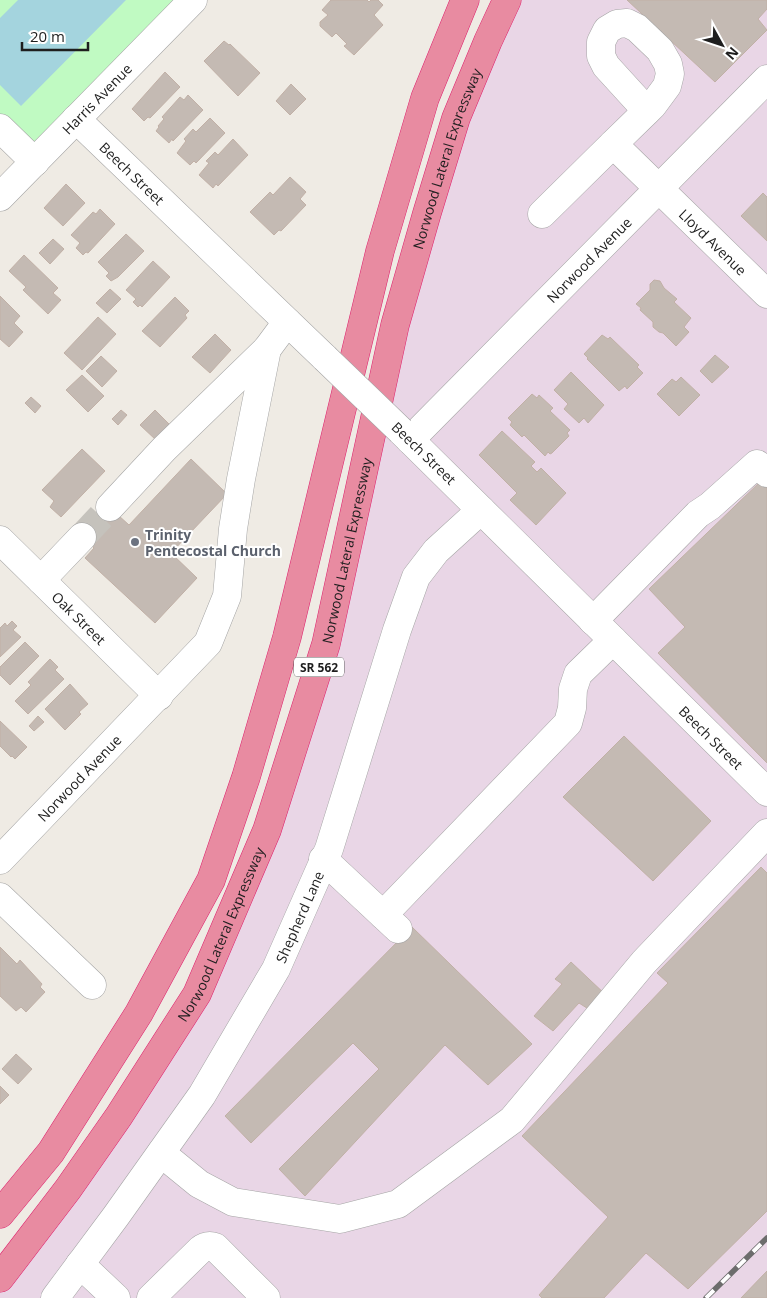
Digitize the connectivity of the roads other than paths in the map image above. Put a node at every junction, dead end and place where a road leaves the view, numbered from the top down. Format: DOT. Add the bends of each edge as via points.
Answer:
graph roads {
  1 [pos="193,0"];
  2 [pos="465,0"];
  3 [pos="507,0"];
  4 [pos="767,79"];
  5 [pos="647,111"];
  6 [pos="76,119"];
  7 [pos="0,128"];
  8 [pos="613,144"];
  9 [pos="35,162"];
  10 [pos="658,190"];
  11 [pos="0,197"];
  12 [pos="542,214"];
  13 [pos="767,294"];
  14 [pos="287,322"];
  15 [pos="267,349"];
  16 [pos="406,436"];
  17 [pos="767,474"];
  18 [pos="110,507"];
  19 [pos="481,510"];
  20 [pos="82,537"];
  21 [pos="0,540"];
  22 [pos="41,580"];
  23 [pos="593,621"];
  24 [pos="613,640"];
  25 [pos="159,696"];
  26 [pos="767,792"];
  27 [pos="767,833"];
  28 [pos="323,859"];
  29 [pos="0,860"];
  30 [pos="0,897"];
  31 [pos="92,985"];
  32 [pos="161,1153"];
  33 [pos="0,1214"];
  34 [pos="80,1264"];
  35 [pos="0,1278"];
  36 [pos="55,1298"];
  37 [pos="116,1298"];
  38 [pos="151,1298"];
  39 [pos="266,1298"];
  1 -- 6 [label="street, Harris Avenue"];
  2 -- 33 [label="highway, SR 562" via="425,98 380,250 287,637 246,777 211,880 139,1013 51,1152"];
  3 -- 35 [label="highway, Norwood Lateral Expressway / SR 562" via="456,118 395,324 326,644 266,830 197,994 120,1116"];
  4 -- 10 [label="street, Norwood Avenue"];
  5 -- 8 [label="street"];
  6 -- 9 [label="street, Harris Avenue"];
  6 -- 14 [label="street, Beech Street"];
  7 -- 9 [label="street"];
  8 -- 10 [label="street, Lloyd Avenue"];
  8 -- 12 [label="street"];
  9 -- 11 [label="street, Harris Avenue"];
  10 -- 13 [label="street, Lloyd Avenue"];
  10 -- 16 [label="street, Norwood Avenue"];
  14 -- 15 [label="street"];
  14 -- 16 [label="street, Beech Street, bridge"];
  15 -- 18 [label="street" via="164,449"];
  15 -- 25 [label="street, Norwood Avenue" via="241,480 226,596 208,643"];
  16 -- 19 [label="street, Beech Street"];
  17 -- 23 [label="street" via="757,464 698,514"];
  19 -- 23 [label="street, Beech Street"];
  19 -- 28 [label="street, Shepherd Lane" via="436,551 416,577 329,849"];
  20 -- 22 [label="street"];
  21 -- 22 [label="street, Oak Street"];
  22 -- 25 [label="street, Oak Street"];
  23 -- 24 [label="street, Beech Street"];
  24 -- 26 [label="street, Beech Street"];
  24 -- 28 [label="street" via="578,674 568,723 390,922"];
  25 -- 29 [label="street, Norwood Avenue"];
  27 -- 32 [label="street" via="644,962 512,1120 398,1204 340,1218 233,1202 198,1184"];
  28 -- 32 [label="street, Shepherd Lane" via="276,969 202,1095"];
  30 -- 31 [label="street"];
  32 -- 34 [label="street, Shepherd Lane"];
  34 -- 36 [label="street, Shepherd Lane"];
  34 -- 37 [label="street"];
  38 -- 39 [label="street" via="204,1246 210,1245"];
}
